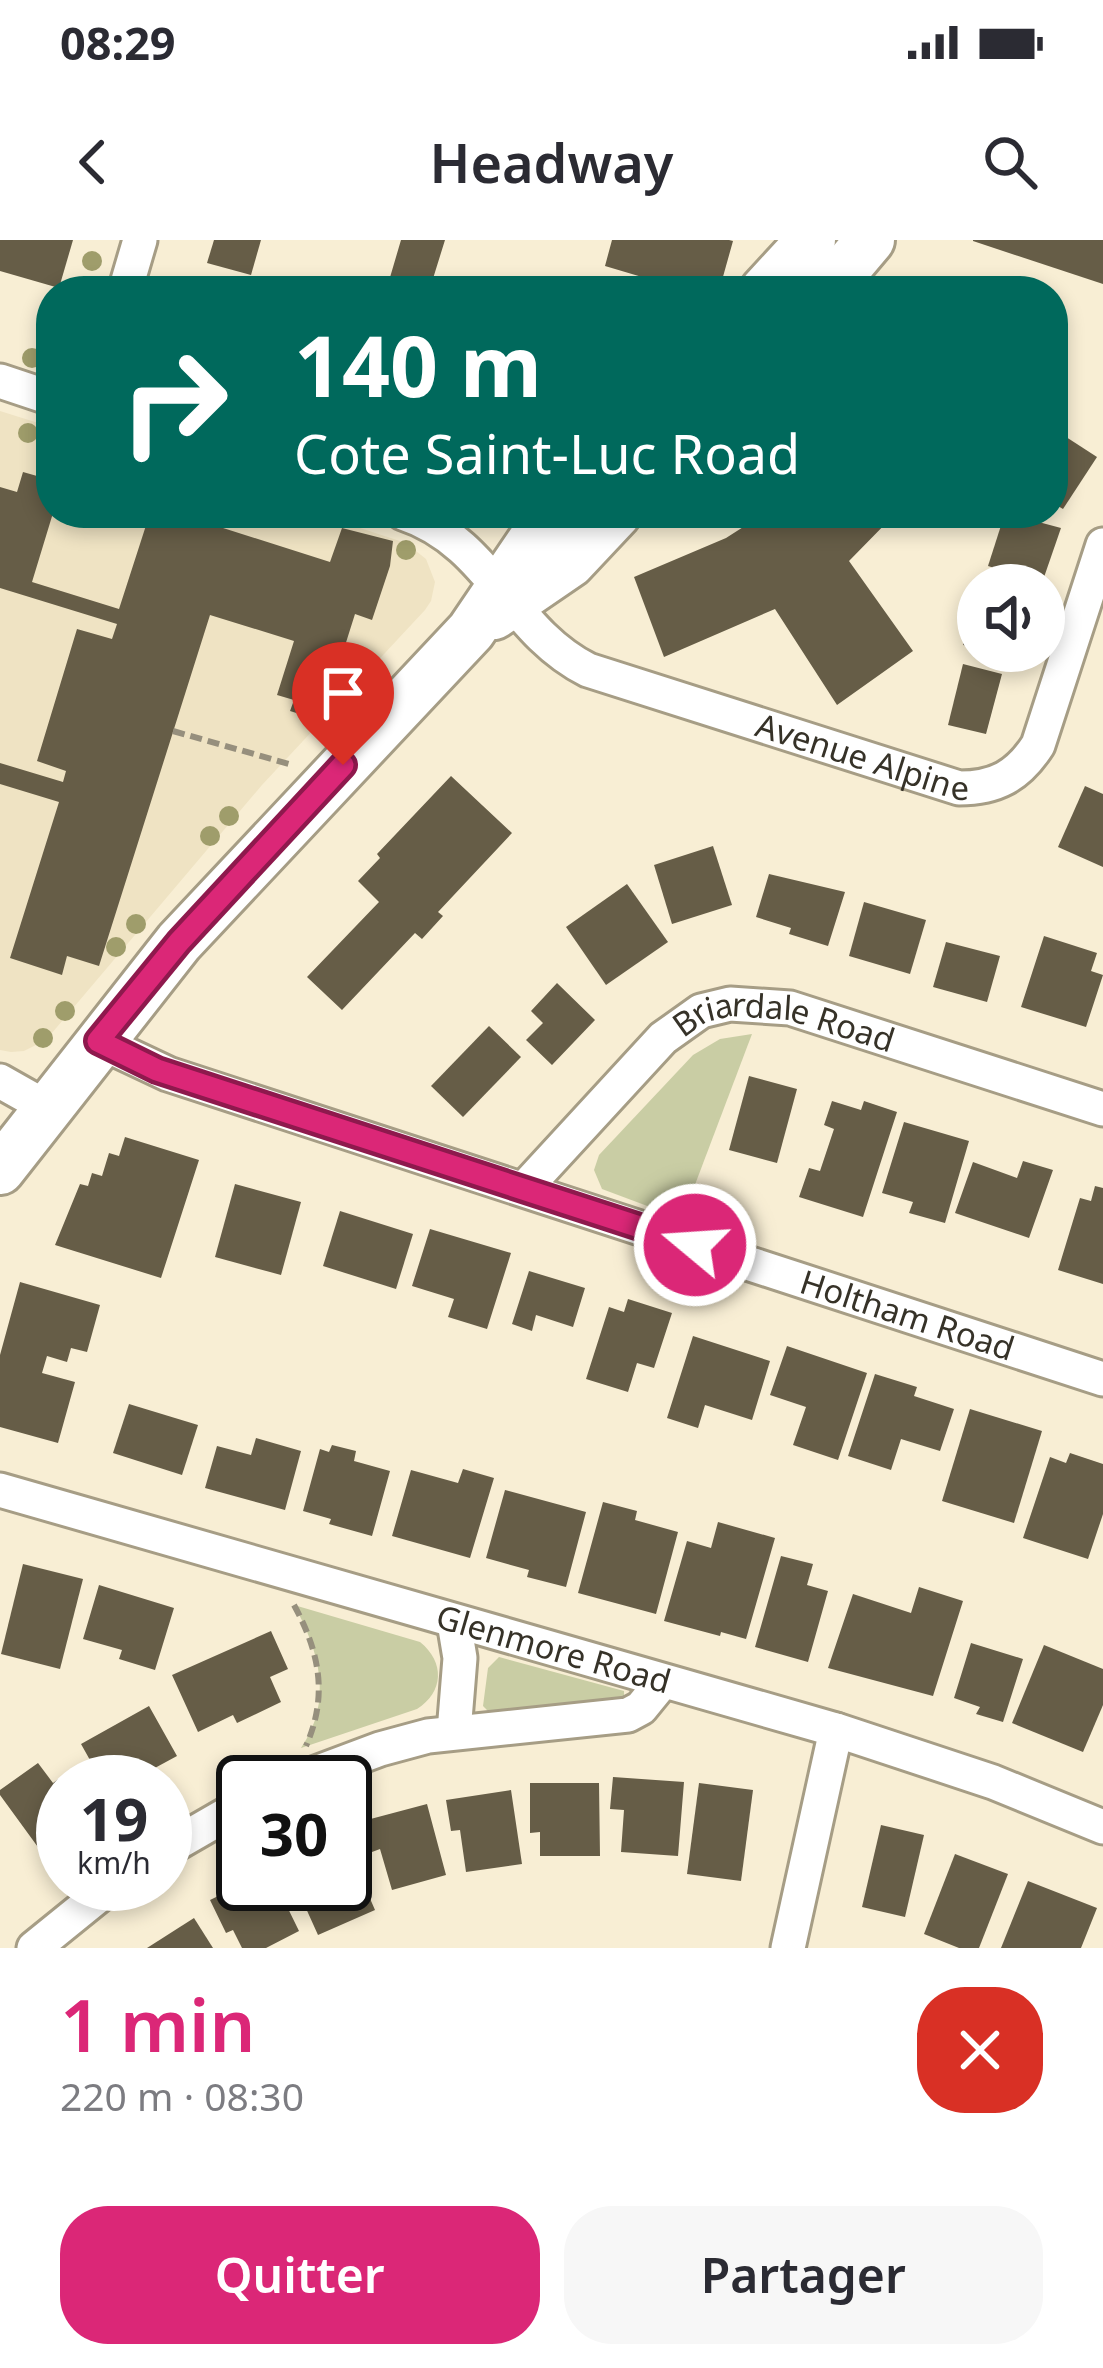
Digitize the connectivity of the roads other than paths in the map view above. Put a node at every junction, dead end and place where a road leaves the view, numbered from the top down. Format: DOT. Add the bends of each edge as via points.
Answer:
graph roads {
  1 [pos="140,240"];
  2 [pos="811,240"];
  3 [pos="870,240"];
  4 [pos="129,276"];
  5 [pos="778,276"];
  6 [pos="840,276"];
  7 [pos="0,381"];
  8 [pos="36,393"];
  9 [pos="439,528"];
  10 [pos="546,528"];
  11 [pos="603,528"];
  12 [pos="1103,545"];
  13 [pos="506,596"];
  14 [pos="98,1041"];
  15 [pos="0,1081"];
  16 [pos="46,1107"];
  17 [pos="1103,1109"];
  18 [pos="0,1170"];
  19 [pos="524,1189"];
  20 [pos="1103,1378"];
  21 [pos="0,1490"];
  22 [pos="454,1622"];
  23 [pos="664,1682"];
  24 [pos="836,1730"];
  25 [pos="454,1732"];
  26 [pos="364,1755"];
  27 [pos="1103,1827"];
  28 [pos="80,1911"];
  29 [pos="34,1948"];
  30 [pos="788,1948"];
  1 -- 4 [label="street"];
  2 -- 5 [label="main road"];
  3 -- 6 [label="main road"];
  7 -- 8 [label="street"];
  9 -- 13 [label="street, Avenue Alpine"];
  10 -- 13 [label="main road"];
  11 -- 13 [label="main road" via="570,563"];
  12 -- 13 [label="street, Avenue Alpine" via="1038,745 1018,771 979,788 928,781 603,677 557,652"];
  13 -- 14 [label="main road" via="223,893"];
  14 -- 16 [label="main road"];
  14 -- 19 [label="street, Holtham Road" via="157,1070"];
  15 -- 16 [label="street"];
  16 -- 18 [label="main road"];
  17 -- 19 [label="street, Briardale Road" via="790,1008 730,1004 701,1011 663,1038"];
  19 -- 20 [label="street, Holtham Road"];
  21 -- 22 [label="street, Glenmore Road"];
  22 -- 23 [label="street, Glenmore Road"];
  22 -- 25 [label="street"];
  23 -- 24 [label="street, Glenmore Road"];
  23 -- 25 [label="street" via="628,1715"];
  24 -- 27 [label="street, Glenmore Road"];
  24 -- 30 [label="street"];
  25 -- 26 [label="street"];
  28 -- 29 [label="street"];
}
